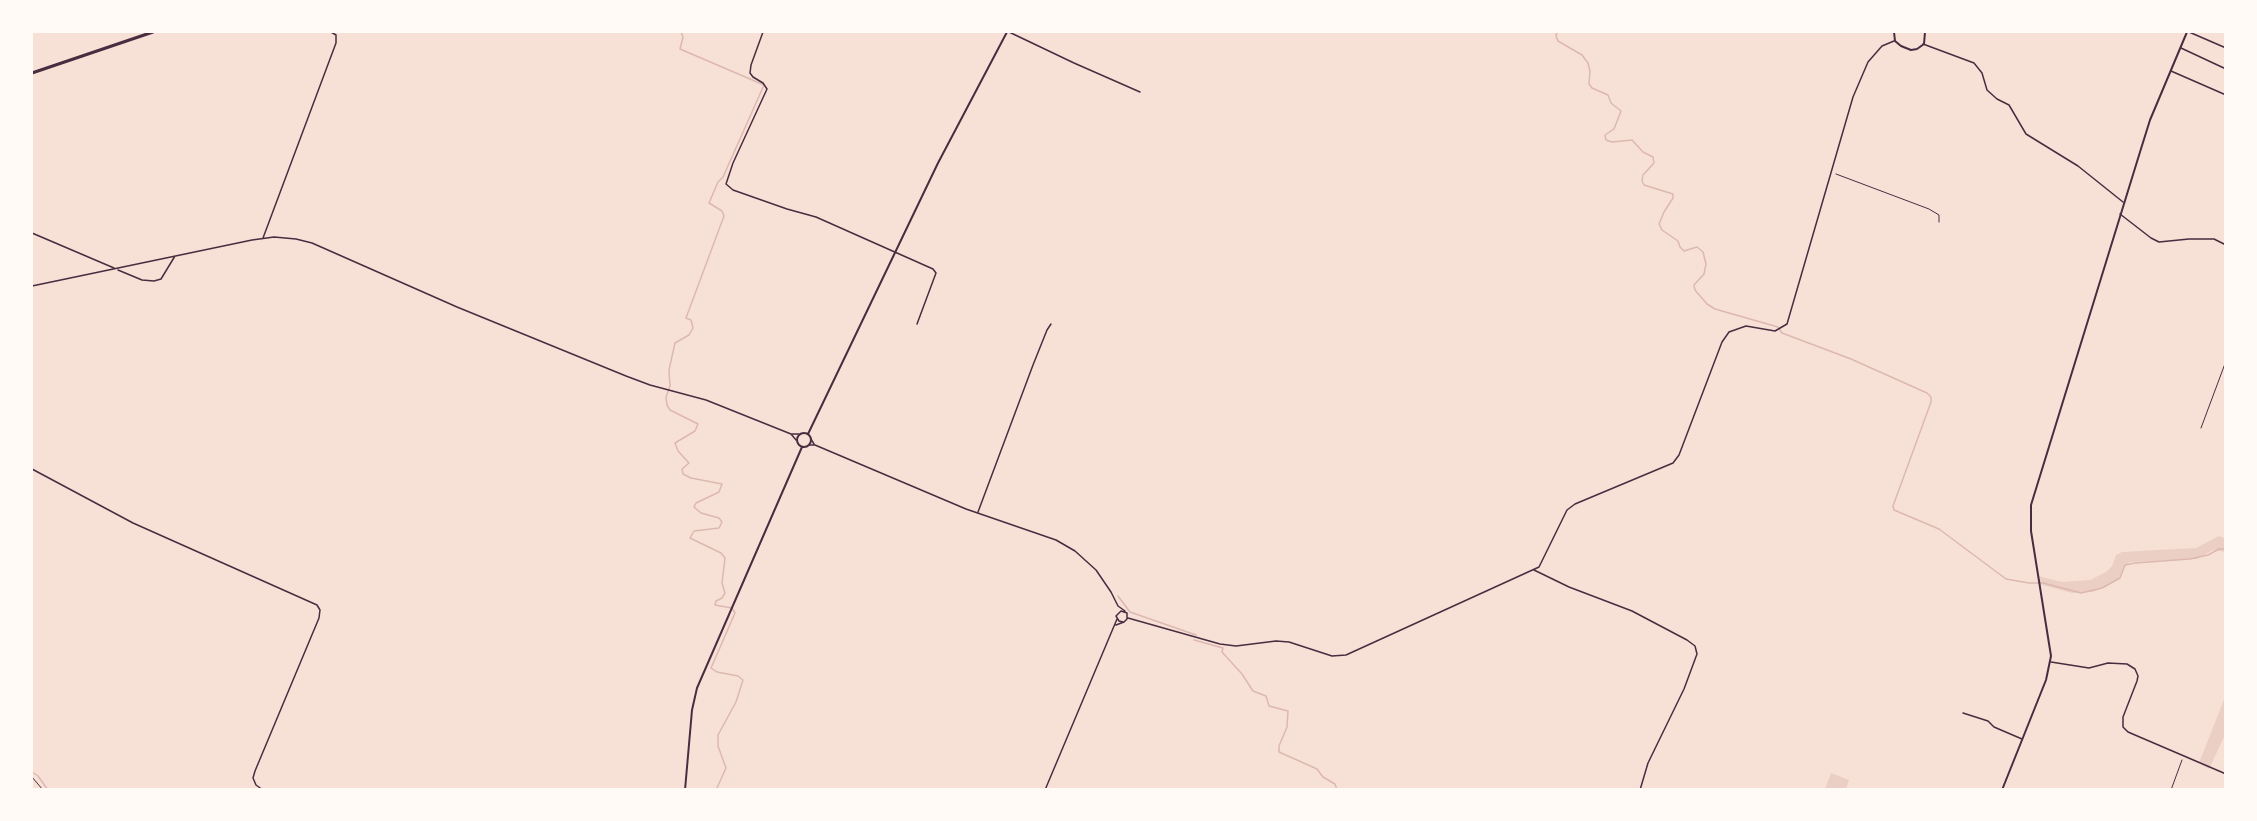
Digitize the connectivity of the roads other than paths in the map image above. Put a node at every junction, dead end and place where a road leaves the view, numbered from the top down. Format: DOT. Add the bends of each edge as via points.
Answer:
graph roads {
  1 [pos="153,32"];
  2 [pos="331,32"];
  3 [pos="764,32"];
  4 [pos="1008,32"];
  5 [pos="1894,32"];
  6 [pos="1925,32"];
  7 [pos="2188,32"];
  8 [pos="1895,41"];
  9 [pos="1923,45"];
  10 [pos="2180,48"];
  11 [pos="2226,48"];
  12 [pos="2226,69"];
  13 [pos="2171,70"];
  14 [pos="32,73"];
  15 [pos="1140,92"];
  16 [pos="2226,95"];
  17 [pos="2124,203"];
  18 [pos="2120,214"];
  19 [pos="32,233"];
  20 [pos="263,238"];
  21 [pos="2226,244"];
  22 [pos="895,250"];
  23 [pos="175,256"];
  24 [pos="116,269"];
  25 [pos="32,286"];
  26 [pos="917,324"];
  27 [pos="1052,324"];
  28 [pos="791,434"];
  29 [pos="799,434"];
  30 [pos="808,434"];
  31 [pos="811,439"];
  32 [pos="796,440"];
  33 [pos="809,445"];
  34 [pos="815,445"];
  35 [pos="802,447"];
  36 [pos="32,469"];
  37 [pos="978,513"];
  38 [pos="1534,570"];
  39 [pos="1118,606"];
  40 [pos="1125,611"];
  41 [pos="1117,614"];
  42 [pos="1128,618"];
  43 [pos="1117,619"];
  44 [pos="1123,622"];
  45 [pos="1115,625"];
  46 [pos="2050,662"];
  47 [pos="1963,713"];
  48 [pos="2022,739"];
  49 [pos="2226,774"];
  50 [pos="263,789"];
  51 [pos="685,789"];
  52 [pos="1045,789"];
  53 [pos="1640,789"];
  54 [pos="2002,789"];
  1 -- 14 [label="main road"];
  2 -- 20 [label="street" via="336,35 336,43"];
  3 -- 22 [label="street" via="750,69 767,89 726,184 733,190 816,217"];
  4 -- 15 [label="street"];
  4 -- 22 [label="street"];
  5 -- 8 [label="street"];
  6 -- 9 [label="street"];
  7 -- 10 [label="street"];
  7 -- 11 [label="street"];
  8 -- 9 [label="street" via="1911,50"];
  8 -- 38 [label="street" via="1882,46 1865,67 1853,97 1784,327 1775,330 1746,326 1729,332 1673,463 1575,504"];
  9 -- 17 [label="street" via="1974,63 1987,90 2008,105 2026,134 2078,166"];
  10 -- 12 [label="street"];
  10 -- 13 [label="street"];
  13 -- 16 [label="street"];
  13 -- 17 [label="street" via="2150,120"];
  17 -- 18 [label="street"];
  18 -- 21 [label="street" via="2159,242 2214,239"];
  18 -- 46 [label="street" via="2031,504 2031,531 2050,640"];
  19 -- 24 [label="street"];
  20 -- 23 [label="street"];
  20 -- 28 [label="street" via="296,238 312,243 633,379 706,399"];
  22 -- 26 [label="street" via="936,273"];
  22 -- 30 [label="street"];
  23 -- 24 [label="street"];
  23 -- 24 [label="street" via="161,279 154,281"];
  24 -- 25 [label="street"];
  27 -- 37 [label="street"];
  28 -- 29 [label="street"];
  28 -- 32 [label="street"];
  29 -- 30 [label="street"];
  29 -- 32 [label="street"];
  30 -- 31 [label="street"];
  31 -- 33 [label="street"];
  31 -- 34 [label="street"];
  32 -- 35 [label="street"];
  33 -- 34 [label="street"];
  33 -- 35 [label="street"];
  34 -- 37 [label="street"];
  35 -- 51 [label="street" via="697,687"];
  36 -- 50 [label="street" via="133,523 319,608 319,618 255,771 256,785"];
  37 -- 39 [label="street" via="1075,551 1096,570"];
  38 -- 42 [label="street" via="1346,655 1332,656 1289,642 1220,644"];
  38 -- 53 [label="street" via="1569,588 1632,611 1695,646 1697,654 1684,689"];
  39 -- 40 [label="street"];
  39 -- 41 [label="street"];
  40 -- 41 [label="street"];
  40 -- 42 [label="street"];
  41 -- 43 [label="street"];
  42 -- 44 [label="street"];
  43 -- 44 [label="street"];
  43 -- 45 [label="street"];
  44 -- 45 [label="street"];
  45 -- 52 [label="street"];
  46 -- 48 [label="street"];
  46 -- 49 [label="street" via="2089,668 2127,664 2136,669 2137,681 2123,727"];
  47 -- 48 [label="street"];
  48 -- 54 [label="street"];
}
